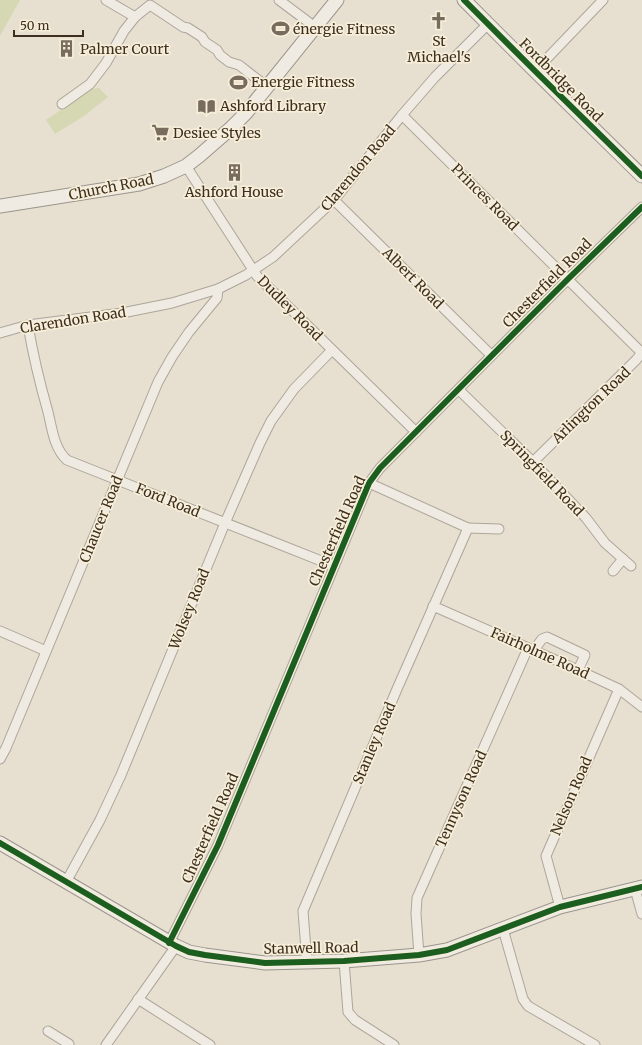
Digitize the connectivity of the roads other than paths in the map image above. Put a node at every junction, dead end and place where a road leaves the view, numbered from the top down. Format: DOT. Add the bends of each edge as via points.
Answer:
graph roads {
  1 [pos="106,0"];
  2 [pos="278,0"];
  3 [pos="337,0"];
  4 [pos="464,0"];
  5 [pos="603,0"];
  6 [pos="134,17"];
  7 [pos="488,24"];
  8 [pos="315,27"];
  9 [pos="535,71"];
  10 [pos="267,87"];
  11 [pos="62,104"];
  12 [pos="402,115"];
  13 [pos="186,166"];
  14 [pos="642,176"];
  15 [pos="334,200"];
  16 [pos="0,206"];
  17 [pos="642,207"];
  18 [pos="253,271"];
  19 [pos="568,278"];
  20 [pos="218,289"];
  21 [pos="28,326"];
  22 [pos="0,333"];
  23 [pos="332,350"];
  24 [pos="491,355"];
  25 [pos="458,390"];
  26 [pos="416,432"];
  27 [pos="532,462"];
  28 [pos="117,480"];
  29 [pos="369,483"];
  30 [pos="225,523"];
  31 [pos="468,528"];
  32 [pos="499,529"];
  33 [pos="623,559"];
  34 [pos="334,566"];
  35 [pos="631,566"];
  36 [pos="613,571"];
  37 [pos="433,606"];
  38 [pos="0,631"];
  39 [pos="531,649"];
  40 [pos="46,651"];
  41 [pos="578,670"];
  42 [pos="619,689"];
  43 [pos="642,707"];
  44 [pos="0,759"];
  45 [pos="0,843"];
  46 [pos="66,882"];
  47 [pos="638,888"];
  48 [pos="560,906"];
  49 [pos="642,914"];
  50 [pos="503,929"];
  51 [pos="173,944"];
  52 [pos="419,955"];
  53 [pos="344,961"];
  54 [pos="307,963"];
  55 [pos="138,999"];
  56 [pos="48,1031"];
  57 [pos="57,1042"];
  58 [pos="69,1044"];
  59 [pos="106,1045"];
  60 [pos="210,1045"];
  61 [pos="394,1045"];
  62 [pos="595,1045"];
  1 -- 6 [label="street"];
  2 -- 8 [label="street"];
  3 -- 8 [label="street, Church Road"];
  4 -- 7 [label="street, Fordbridge Road"];
  5 -- 9 [label="street"];
  6 -- 10 [label="street" via="150,4 202,37 229,62 239,65"];
  6 -- 11 [label="street" via="90,84"];
  7 -- 9 [label="street, Fordbridge Road"];
  7 -- 12 [label="street, Clarendon Road" via="435,77"];
  8 -- 10 [label="street, Church Road"];
  9 -- 14 [label="street, Fordbridge Road"];
  10 -- 13 [label="street, Church Road" via="230,129"];
  12 -- 15 [label="street, Clarendon Road"];
  12 -- 19 [label="street, Princes Road"];
  13 -- 16 [label="street, Church Road" via="139,184"];
  13 -- 18 [label="street, Dudley Road"];
  15 -- 18 [label="street, Clarendon Road" via="273,257"];
  15 -- 24 [label="street, Albert Road"];
  17 -- 19 [label="street, Chesterfield Road"];
  18 -- 20 [label="street, Clarendon Road"];
  18 -- 23 [label="street, Dudley Road"];
  19 -- 24 [label="street, Chesterfield Road"];
  19 -- 27 [label="street, Arlington Road" via="641,354"];
  20 -- 21 [label="street, Clarendon Road" via="172,303 122,313"];
  20 -- 28 [label="street, Chaucer Road" via="217,298 189,332 158,382"];
  21 -- 22 [label="street, Clarendon Road"];
  21 -- 28 [label="street, Ford Road" via="36,368 56,442 62,455 67,460"];
  23 -- 26 [label="street, Dudley Road"];
  23 -- 30 [label="street, Wolsey Road" via="294,389 271,421"];
  24 -- 25 [label="street, Chesterfield Road"];
  25 -- 26 [label="street, Chesterfield Road"];
  25 -- 27 [label="street, Springfield Road"];
  26 -- 29 [label="street, Chesterfield Road" via="380,468"];
  27 -- 33 [label="street, Springfield Road" via="586,518 605,543"];
  28 -- 30 [label="street, Ford Road"];
  28 -- 40 [label="street, Chaucer Road"];
  29 -- 31 [label="street"];
  29 -- 34 [label="street, Chesterfield Road"];
  30 -- 34 [label="street, Ford Road"];
  30 -- 46 [label="street, Wolsey Road" via="121,774 100,820"];
  31 -- 32 [label="street"];
  31 -- 37 [label="street, Stanley Road"];
  33 -- 35 [label="street, Springfield Road"];
  33 -- 36 [label="street"];
  34 -- 51 [label="street, Chesterfield Road" via="218,845"];
  37 -- 39 [label="street, Fairholme Road"];
  37 -- 54 [label="street, Stanley Road" via="303,911"];
  38 -- 40 [label="street"];
  39 -- 41 [label="street, Fairholme Road"];
  39 -- 41 [label="street" via="547,637 585,655"];
  39 -- 52 [label="street, Tennyson Road" via="417,898"];
  40 -- 44 [label="street, Chaucer Road"];
  41 -- 42 [label="street, Fairholme Road"];
  42 -- 43 [label="street, Fairholme Road"];
  42 -- 48 [label="street, Nelson Road" via="546,856"];
  45 -- 46 [label="street, Stanwell Road"];
  46 -- 51 [label="street, Stanwell Road"];
  47 -- 48 [label="street, Stanwell Road"];
  47 -- 49 [label="street"];
  48 -- 50 [label="street, Stanwell Road"];
  50 -- 52 [label="street, Stanwell Road" via="447,950"];
  50 -- 62 [label="street" via="523,999 528,1006"];
  51 -- 54 [label="street, Stanwell Road" via="189,952 236,959 265,963"];
  51 -- 55 [label="street, Chesterfield Road"];
  52 -- 53 [label="street, Stanwell Road"];
  53 -- 54 [label="street, Stanwell Road"];
  53 -- 61 [label="street" via="348,1012 355,1020"];
  55 -- 59 [label="street, Chesterfield Road"];
  55 -- 60 [label="street"];
  56 -- 57 [label="street"];
  57 -- 58 [label="street"];
}
